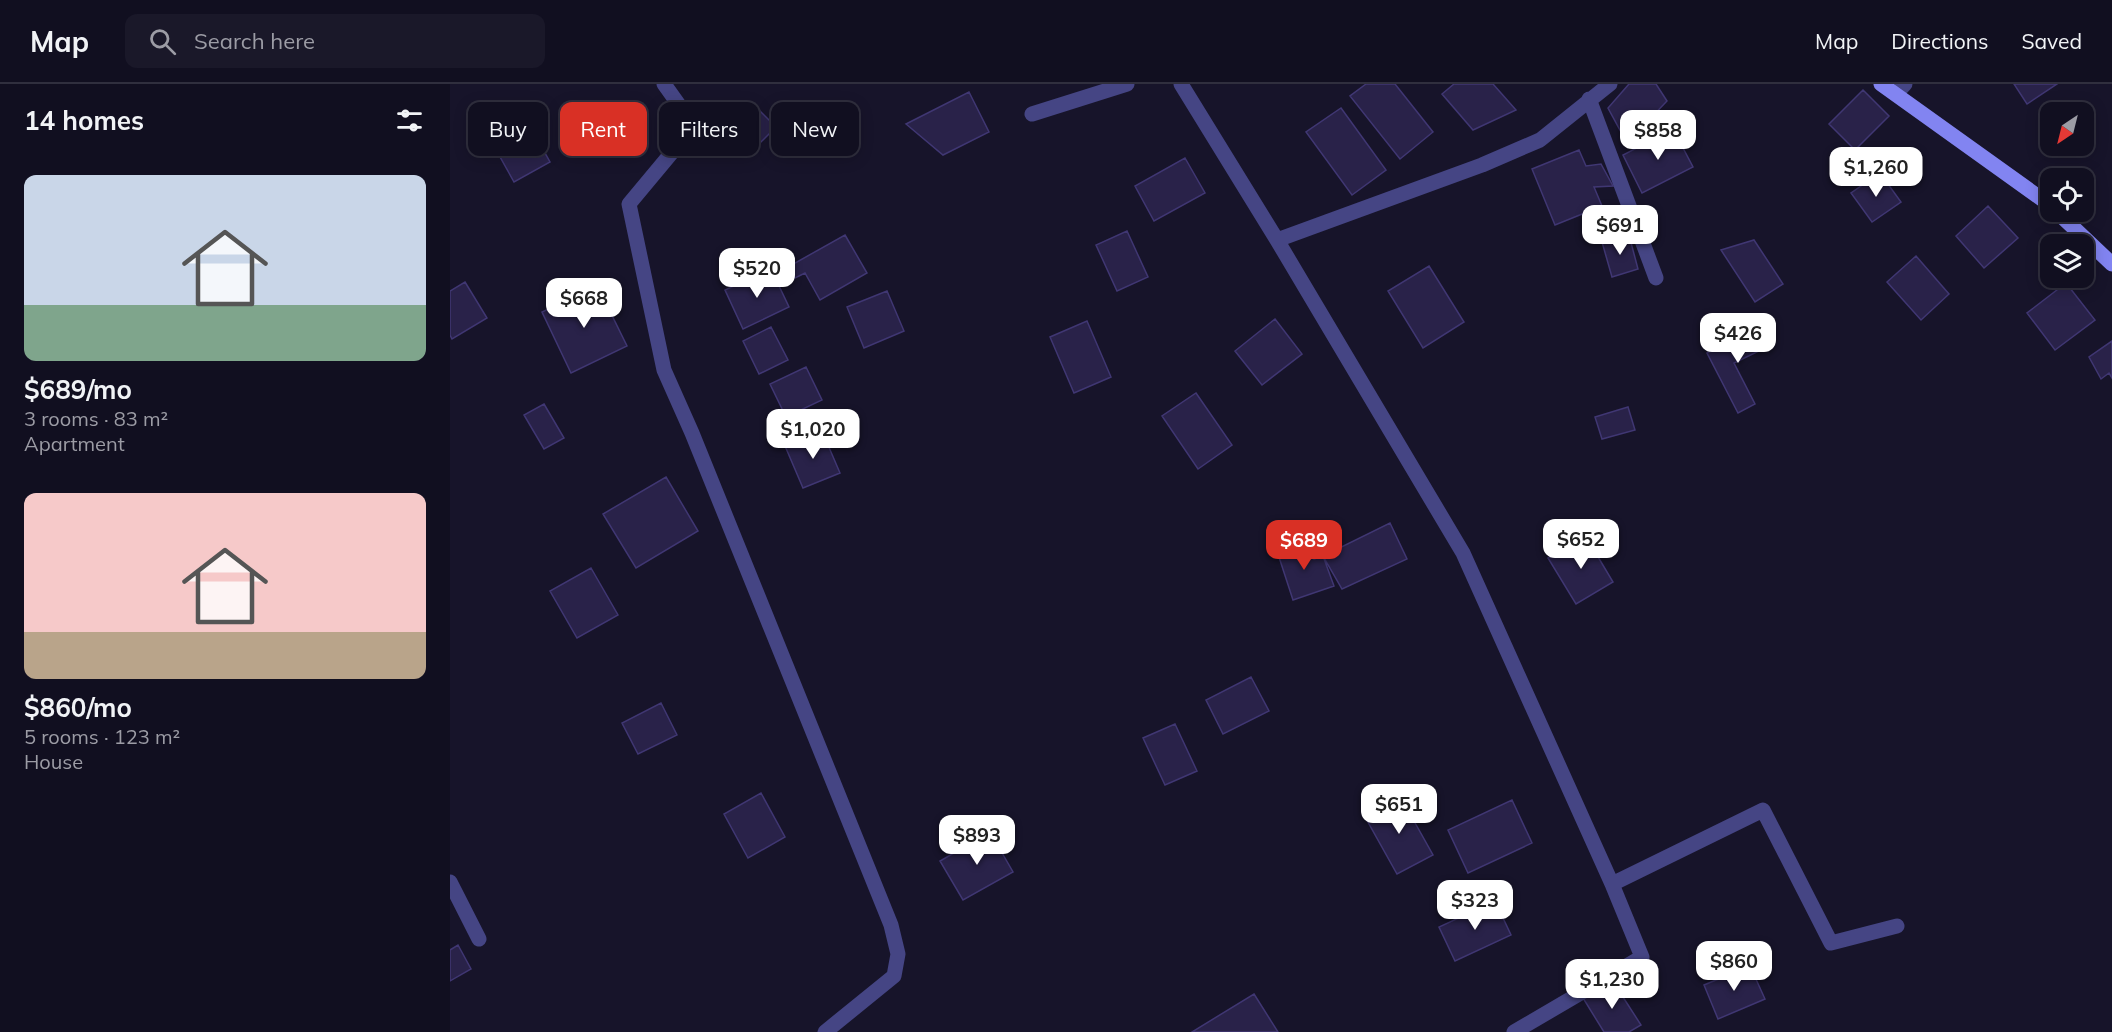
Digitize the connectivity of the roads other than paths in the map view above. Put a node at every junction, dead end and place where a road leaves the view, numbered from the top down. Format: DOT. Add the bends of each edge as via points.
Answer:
graph roads {
  1 [pos="664,84"];
  2 [pos="1127,84"];
  3 [pos="1181,84"];
  4 [pos="1610,84"];
  5 [pos="1881,84"];
  6 [pos="1900,89"];
  7 [pos="1589,99"];
  8 [pos="1032,114"];
  9 [pos="2040,198"];
  10 [pos="2068,222"];
  11 [pos="1278,240"];
  12 [pos="2112,264"];
  13 [pos="1656,278"];
  14 [pos="450,882"];
  15 [pos="1612,884"];
  16 [pos="1897,926"];
  17 [pos="479,939"];
  18 [pos="825,1032"];
  19 [pos="1514,1032"];
  1 -- 18 [label="street" via="694,126 629,204 664,370 887,914 898,954 894,976"];
  2 -- 8 [label="street"];
  3 -- 11 [label="street"];
  4 -- 7 [label="street"];
  5 -- 6 [label="main road"];
  6 -- 9 [label="main road"];
  7 -- 11 [label="street" via="1540,140"];
  7 -- 13 [label="street"];
  10 -- 12 [label="main road"];
  11 -- 15 [label="street" via="1462,553"];
  14 -- 17 [label="street"];
  15 -- 16 [label="street" via="1763,810 1831,943"];
  15 -- 19 [label="street" via="1642,957"];
}
